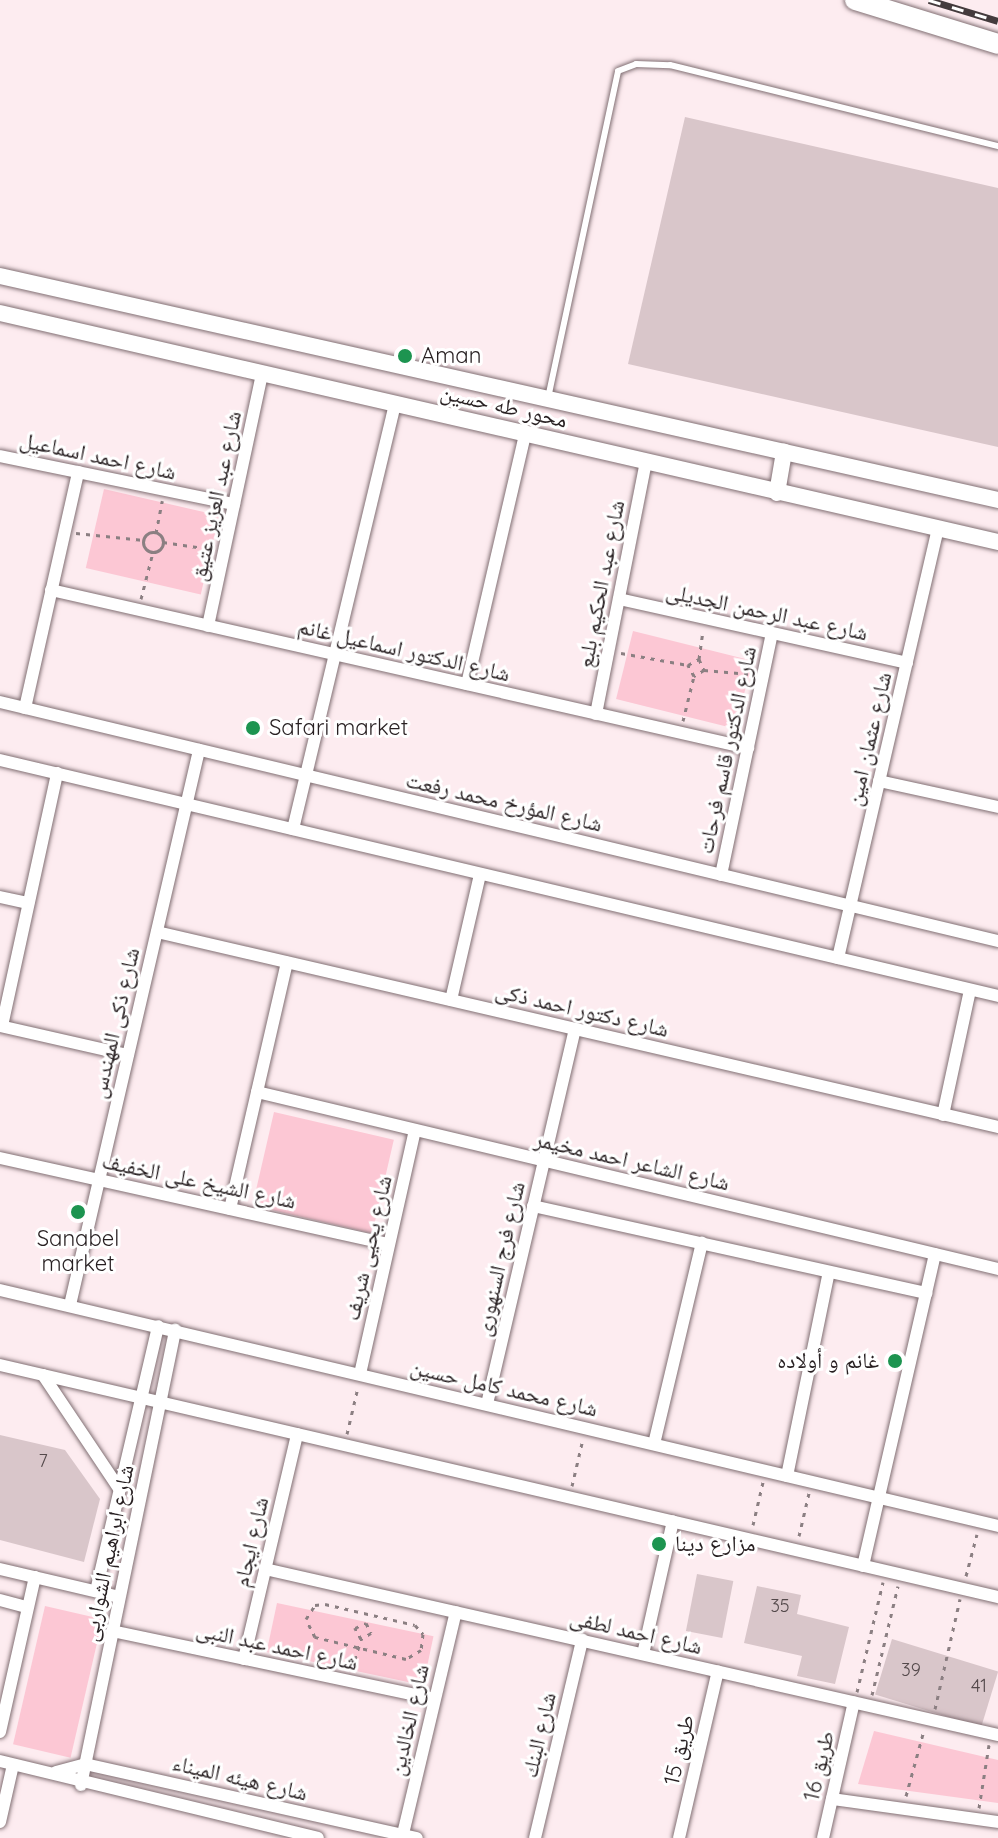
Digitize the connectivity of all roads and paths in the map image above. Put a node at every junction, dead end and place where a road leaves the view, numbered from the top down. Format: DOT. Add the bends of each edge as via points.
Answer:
graph roads {
  1 [pos="855,0"];
  2 [pos="998,44"];
  3 [pos="998,146"];
  4 [pos="0,276"];
  5 [pos="0,313"];
  6 [pos="262,375"];
  7 [pos="548,398"];
  8 [pos="395,404"];
  9 [pos="525,434"];
  10 [pos="784,452"];
  11 [pos="0,456"];
  12 [pos="646,461"];
  13 [pos="78,472"];
  14 [pos="164,490"];
  15 [pos="777,493"];
  16 [pos="998,500"];
  17 [pos="234,504"];
  18 [pos="938,528"];
  19 [pos="64,532"];
  20 [pos="156,533"];
  21 [pos="144,540"];
  22 [pos="163,542"];
  23 [pos="998,542"];
  24 [pos="153,552"];
  25 [pos="223,554"];
  26 [pos="51,590"];
  27 [pos="619,599"];
  28 [pos="138,610"];
  29 [pos="705,619"];
  30 [pos="208,626"];
  31 [pos="772,633"];
  32 [pos="608,650"];
  33 [pos="335,655"];
  34 [pos="699,659"];
  35 [pos="907,663"];
  36 [pos="688,665"];
  37 [pos="704,670"];
  38 [pos="694,676"];
  39 [pos="762,679"];
  40 [pos="467,684"];
  41 [pos="0,702"];
  42 [pos="25,708"];
  43 [pos="596,714"];
  44 [pos="680,733"];
  45 [pos="748,748"];
  46 [pos="199,750"];
  47 [pos="0,760"];
  48 [pos="57,773"];
  49 [pos="306,776"];
  50 [pos="879,781"];
  51 [pos="186,804"];
  52 [pos="998,807"];
  53 [pos="293,829"];
  54 [pos="480,874"];
  55 [pos="721,875"];
  56 [pos="0,897"];
  57 [pos="28,903"];
  58 [pos="851,906"];
  59 [pos="157,932"];
  60 [pos="998,941"];
  61 [pos="838,958"];
  62 [pos="287,962"];
  63 [pos="970,990"];
  64 [pos="998,996"];
  65 [pos="451,1000"];
  66 [pos="1,1026"];
  67 [pos="575,1029"];
  68 [pos="128,1055"];
  69 [pos="257,1092"];
  70 [pos="943,1115"];
  71 [pos="998,1127"];
  72 [pos="415,1130"];
  73 [pos="0,1158"];
  74 [pos="544,1161"];
  75 [pos="99,1180"];
  76 [pos="533,1206"];
  77 [pos="230,1209"];
  78 [pos="702,1243"];
  79 [pos="389,1244"];
  80 [pos="935,1254"];
  81 [pos="998,1269"];
  82 [pos="829,1272"];
  83 [pos="0,1290"];
  84 [pos="926,1293"];
  85 [pos="70,1305"];
  86 [pos="158,1326"];
  87 [pos="175,1330"];
  88 [pos="0,1365"];
  89 [pos="360,1374"];
  90 [pos="43,1375"];
  91 [pos="141,1398"];
  92 [pos="160,1402"];
  93 [pos="487,1404"];
  94 [pos="585,1428"];
  95 [pos="297,1434"];
  96 [pos="654,1444"];
  97 [pos="345,1446"];
  98 [pos="766,1471"];
  99 [pos="787,1476"];
  100 [pos="812,1482"];
  101 [pos="120,1490"];
  102 [pos="570,1498"];
  103 [pos="878,1498"];
  104 [pos="673,1521"];
  105 [pos="980,1522"];
  106 [pos="998,1526"];
  107 [pos="750,1539"];
  108 [pos="796,1550"];
  109 [pos="863,1566"];
  110 [pos="0,1569"];
  111 [pos="265,1569"];
  112 [pos="886,1571"];
  113 [pos="900,1574"];
  114 [pos="35,1577"];
  115 [pos="963,1589"];
  116 [pos="96,1591"];
  117 [pos="119,1597"];
  118 [pos="998,1597"];
  119 [pos="0,1600"];
  120 [pos="27,1607"];
  121 [pos="456,1612"];
  122 [pos="112,1631"];
  123 [pos="361,1639"];
  124 [pos="582,1640"];
  125 [pos="358,1647"];
  126 [pos="643,1654"];
  127 [pos="244,1659"];
  128 [pos="718,1671"];
  129 [pos="349,1681"];
  130 [pos="434,1699"];
  131 [pos="854,1702"];
  132 [pos="870,1706"];
  133 [pos="930,1719"];
  134 [pos="0,1732"];
  135 [pos="994,1734"];
  136 [pos="6,1763"];
  137 [pos="85,1764"];
  138 [pos="56,1772"];
  139 [pos="81,1785"];
  140 [pos="832,1799"];
  141 [pos="901,1812"];
  142 [pos="0,1822"];
  143 [pos="977,1822"];
  144 [pos="998,1822"];
  145 [pos="402,1836"];
  146 [pos="318,1838"];
  147 [pos="417,1838"];
  148 [pos="535,1838"];
  149 [pos="679,1838"];
  150 [pos="823,1838"];
  1 -- 2 [label="main road"];
  3 -- 7 [label="lane" via="670,65 636,64 618,71"];
  4 -- 7 [label="street, محور طه حسين"];
  5 -- 6 [label="street, محور طه حسين"];
  6 -- 8 [label="street, محور طه حسين"];
  6 -- 17 [label="street, شارع عبد العزيز عتيق"];
  7 -- 10 [label="street, محور طه حسين"];
  8 -- 9 [label="street, محور طه حسين"];
  8 -- 33 [label="street"];
  9 -- 12 [label="street, محور طه حسين"];
  9 -- 40 [label="street"];
  10 -- 15 [label="street"];
  10 -- 16 [label="street, محور طه حسين"];
  11 -- 13 [label="street, شارع احمد اسماعيل"];
  12 -- 15 [label="street, محور طه حسين"];
  12 -- 27 [label="street, شارع عبد الحكيم بلبع"];
  13 -- 14 [label="street, شارع احمد اسماعيل"];
  13 -- 19 [label="street"];
  14 -- 17 [label="street, شارع احمد اسماعيل"];
  14 -- 20 [label="path"];
  15 -- 18 [label="street, محور طه حسين"];
  17 -- 25 [label="street, شارع عبد العزيز عتيق"];
  18 -- 23 [label="street, محور طه حسين"];
  18 -- 35 [label="street, شارع عثمان امين"];
  19 -- 21 [label="path"];
  19 -- 26 [label="street"];
  20 -- 21 [label="path"];
  20 -- 22 [label="path"];
  21 -- 24 [label="path"];
  22 -- 24 [label="path"];
  22 -- 25 [label="path"];
  24 -- 28 [label="path"];
  25 -- 30 [label="street, شارع عبد العزيز عتيق"];
  26 -- 28 [label="street, شارع الدكتور اسماعيل غانم"];
  26 -- 42 [label="street"];
  27 -- 29 [label="street, شارع عبد الرحمن الجديلى"];
  27 -- 32 [label="street, شارع عبد الحكيم بلبع"];
  28 -- 30 [label="street, شارع الدكتور اسماعيل غانم"];
  29 -- 31 [label="street, شارع عبد الرحمن الجديلى"];
  29 -- 34 [label="path"];
  30 -- 33 [label="street, شارع الدكتور اسماعيل غانم"];
  31 -- 35 [label="street, شارع عبد الرحمن الجديلى"];
  31 -- 39 [label="street, شارع الدكتور قاسم فرحات"];
  32 -- 36 [label="path"];
  32 -- 43 [label="street, شارع عبد الحكيم بلبع"];
  33 -- 40 [label="street, شارع الدكتور اسماعيل غانم"];
  33 -- 49 [label="street"];
  34 -- 36 [label="path"];
  34 -- 37 [label="path"];
  35 -- 50 [label="street, شارع عثمان امين"];
  36 -- 38 [label="path"];
  37 -- 38 [label="path"];
  37 -- 39 [label="path"];
  38 -- 44 [label="path"];
  39 -- 45 [label="street, شارع الدكتور قاسم فرحات"];
  40 -- 43 [label="street, شارع الدكتور اسماعيل غانم"];
  41 -- 42 [label="street, شارع المؤرخ محمد رفعت"];
  42 -- 46 [label="street, شارع المؤرخ محمد رفعت"];
  43 -- 44 [label="street, شارع الدكتور اسماعيل غانم"];
  44 -- 45 [label="street, شارع الدكتور اسماعيل غانم"];
  45 -- 55 [label="street, شارع الدكتور قاسم فرحات"];
  46 -- 49 [label="street, شارع المؤرخ محمد رفعت"];
  46 -- 51 [label="street, شارع ذكى المهندس"];
  47 -- 48 [label="street"];
  48 -- 51 [label="street"];
  48 -- 57 [label="street"];
  49 -- 53 [label="street"];
  49 -- 55 [label="street, شارع المؤرخ محمد رفعت"];
  50 -- 52 [label="street"];
  50 -- 58 [label="street, شارع عثمان امين"];
  51 -- 53 [label="street"];
  51 -- 59 [label="street, شارع ذكى المهندس"];
  53 -- 54 [label="street"];
  54 -- 61 [label="street"];
  54 -- 65 [label="street"];
  55 -- 58 [label="street, شارع المؤرخ محمد رفعت"];
  56 -- 57 [label="street"];
  57 -- 66 [label="street"];
  58 -- 60 [label="street, شارع المؤرخ محمد رفعت"];
  58 -- 61 [label="street, شارع عثمان امين"];
  59 -- 62 [label="street, شارع دكتور احمد ذكى"];
  59 -- 68 [label="street, شارع ذكى المهندس"];
  61 -- 63 [label="street"];
  62 -- 65 [label="street, شارع دكتور احمد ذكى"];
  62 -- 69 [label="street"];
  63 -- 64 [label="street"];
  63 -- 70 [label="street"];
  65 -- 67 [label="street, شارع دكتور احمد ذكى"];
  66 -- 68 [label="street"];
  67 -- 70 [label="street, شارع دكتور احمد ذكى"];
  67 -- 74 [label="street, شارع فرج السنهورى"];
  68 -- 75 [label="street, شارع ذكى المهندس"];
  69 -- 72 [label="street, شارع الشاعر احمد مخيمر"];
  69 -- 77 [label="street"];
  70 -- 71 [label="street, شارع دكتور احمد ذكى"];
  72 -- 74 [label="street, شارع الشاعر احمد مخيمر"];
  72 -- 79 [label="street, شارع يحيى شريف"];
  73 -- 75 [label="street, شارع الشيخ على الخفيف"];
  74 -- 76 [label="street, شارع فرج السنهورى"];
  74 -- 80 [label="street, شارع الشاعر احمد مخيمر"];
  75 -- 77 [label="street, شارع الشيخ على الخفيف"];
  75 -- 85 [label="street, شارع ذكى المهندس"];
  76 -- 78 [label="street"];
  76 -- 93 [label="street, شارع فرج السنهورى"];
  77 -- 79 [label="street, شارع الشيخ على الخفيف"];
  78 -- 82 [label="street"];
  78 -- 96 [label="street"];
  79 -- 89 [label="street, شارع يحيى شريف"];
  80 -- 81 [label="street, شارع الشاعر احمد مخيمر"];
  80 -- 84 [label="street"];
  82 -- 84 [label="street"];
  82 -- 99 [label="street"];
  83 -- 85 [label="street, شارع محمد كامل حسين"];
  84 -- 103 [label="street"];
  85 -- 86 [label="street, شارع محمد كامل حسين"];
  86 -- 87 [label="street, شارع محمد كامل حسين"];
  86 -- 91 [label="street, شارع ابراهيم الشواربى"];
  87 -- 89 [label="street, شارع محمد كامل حسين"];
  87 -- 92 [label="street, شارع ابراهيم الشواربى"];
  88 -- 90 [label="street"];
  89 -- 93 [label="street, شارع محمد كامل حسين"];
  89 -- 97 [label="path"];
  90 -- 91 [label="street"];
  90 -- 101 [label="street"];
  91 -- 92 [label="street"];
  91 -- 101 [label="street, شارع ابراهيم الشواربى"];
  92 -- 95 [label="street"];
  92 -- 117 [label="street, شارع ابراهيم الشواربى"];
  93 -- 94 [label="street, شارع محمد كامل حسين"];
  94 -- 96 [label="street, شارع محمد كامل حسين"];
  94 -- 102 [label="path"];
  95 -- 97 [label="street"];
  95 -- 111 [label="street, شارع ايجام"];
  96 -- 98 [label="street, شارع محمد كامل حسين"];
  97 -- 102 [label="street"];
  98 -- 99 [label="street, شارع محمد كامل حسين"];
  98 -- 107 [label="path"];
  99 -- 100 [label="street, شارع محمد كامل حسين"];
  100 -- 103 [label="street, شارع محمد كامل حسين"];
  100 -- 108 [label="path"];
  101 -- 116 [label="street, شارع ابراهيم الشواربى"];
  102 -- 104 [label="street"];
  103 -- 105 [label="street, شارع محمد كامل حسين"];
  103 -- 109 [label="street"];
  104 -- 107 [label="street"];
  104 -- 126 [label="street"];
  105 -- 106 [label="street, شارع محمد كامل حسين"];
  105 -- 115 [label="path"];
  107 -- 108 [label="street"];
  108 -- 109 [label="street"];
  109 -- 112 [label="street"];
  110 -- 114 [label="street"];
  111 -- 121 [label="street, شارع احمد لطفى"];
  111 -- 127 [label="street, شارع ايجام"];
  112 -- 113 [label="street"];
  112 -- 131 [label="path"];
  113 -- 115 [label="street"];
  113 -- 132 [label="path"];
  114 -- 116 [label="street"];
  114 -- 120 [label="street"];
  115 -- 118 [label="street"];
  115 -- 133 [label="path"];
  116 -- 117 [label="street"];
  117 -- 122 [label="street, شارع ابراهيم الشواربى"];
  119 -- 120 [label="street"];
  120 -- 134 [label="street"];
  121 -- 124 [label="street, شارع احمد لطفى"];
  121 -- 130 [label="street, شارع الخالدين"];
  122 -- 127 [label="street, شارع احمد عبد النبى"];
  122 -- 137 [label="street, شارع ابراهيم الشواربى"];
  123 -- 123 [label="path" via="371,1633 366,1623 355,1628"];
  123 -- 125 [label="path"];
  124 -- 126 [label="street, شارع احمد لطفى"];
  124 -- 148 [label="street, شارع البنك"];
  125 -- 125 [label="path" via="406,1659 421,1650 424,1639 410,1623 325,1604 310,1609 306,1624 311,1634"];
  125 -- 129 [label="path"];
  126 -- 128 [label="street, شارع احمد لطفى"];
  127 -- 129 [label="street, شارع احمد عبد النبى"];
  128 -- 131 [label="street, شارع احمد لطفى"];
  128 -- 149 [label="street, طريق 15"];
  129 -- 130 [label="street, شارع احمد عبد النبى"];
  130 -- 145 [label="street, شارع الخالدين"];
  131 -- 132 [label="street, شارع احمد لطفى"];
  131 -- 140 [label="street, طريق 16"];
  132 -- 133 [label="street, شارع احمد لطفى"];
  133 -- 135 [label="street, شارع احمد لطفى"];
  133 -- 141 [label="path"];
  135 -- 143 [label="path"];
  136 -- 138 [label="street, شارع هيئه الميناء"];
  136 -- 142 [label="street"];
  137 -- 138 [label="street, شارع هيئه الميناء"];
  137 -- 139 [label="street, شارع ابراهيم الشواربى"];
  137 -- 145 [label="street, شارع هيئه الميناء"];
  138 -- 139 [label="street, شارع هيئه الميناء"];
  139 -- 146 [label="street, شارع هيئه الميناء"];
  140 -- 141 [label="street"];
  140 -- 150 [label="street, طريق 16"];
  141 -- 143 [label="street"];
  143 -- 144 [label="street"];
  145 -- 147 [label="street, شارع هيئه الميناء"];
}
